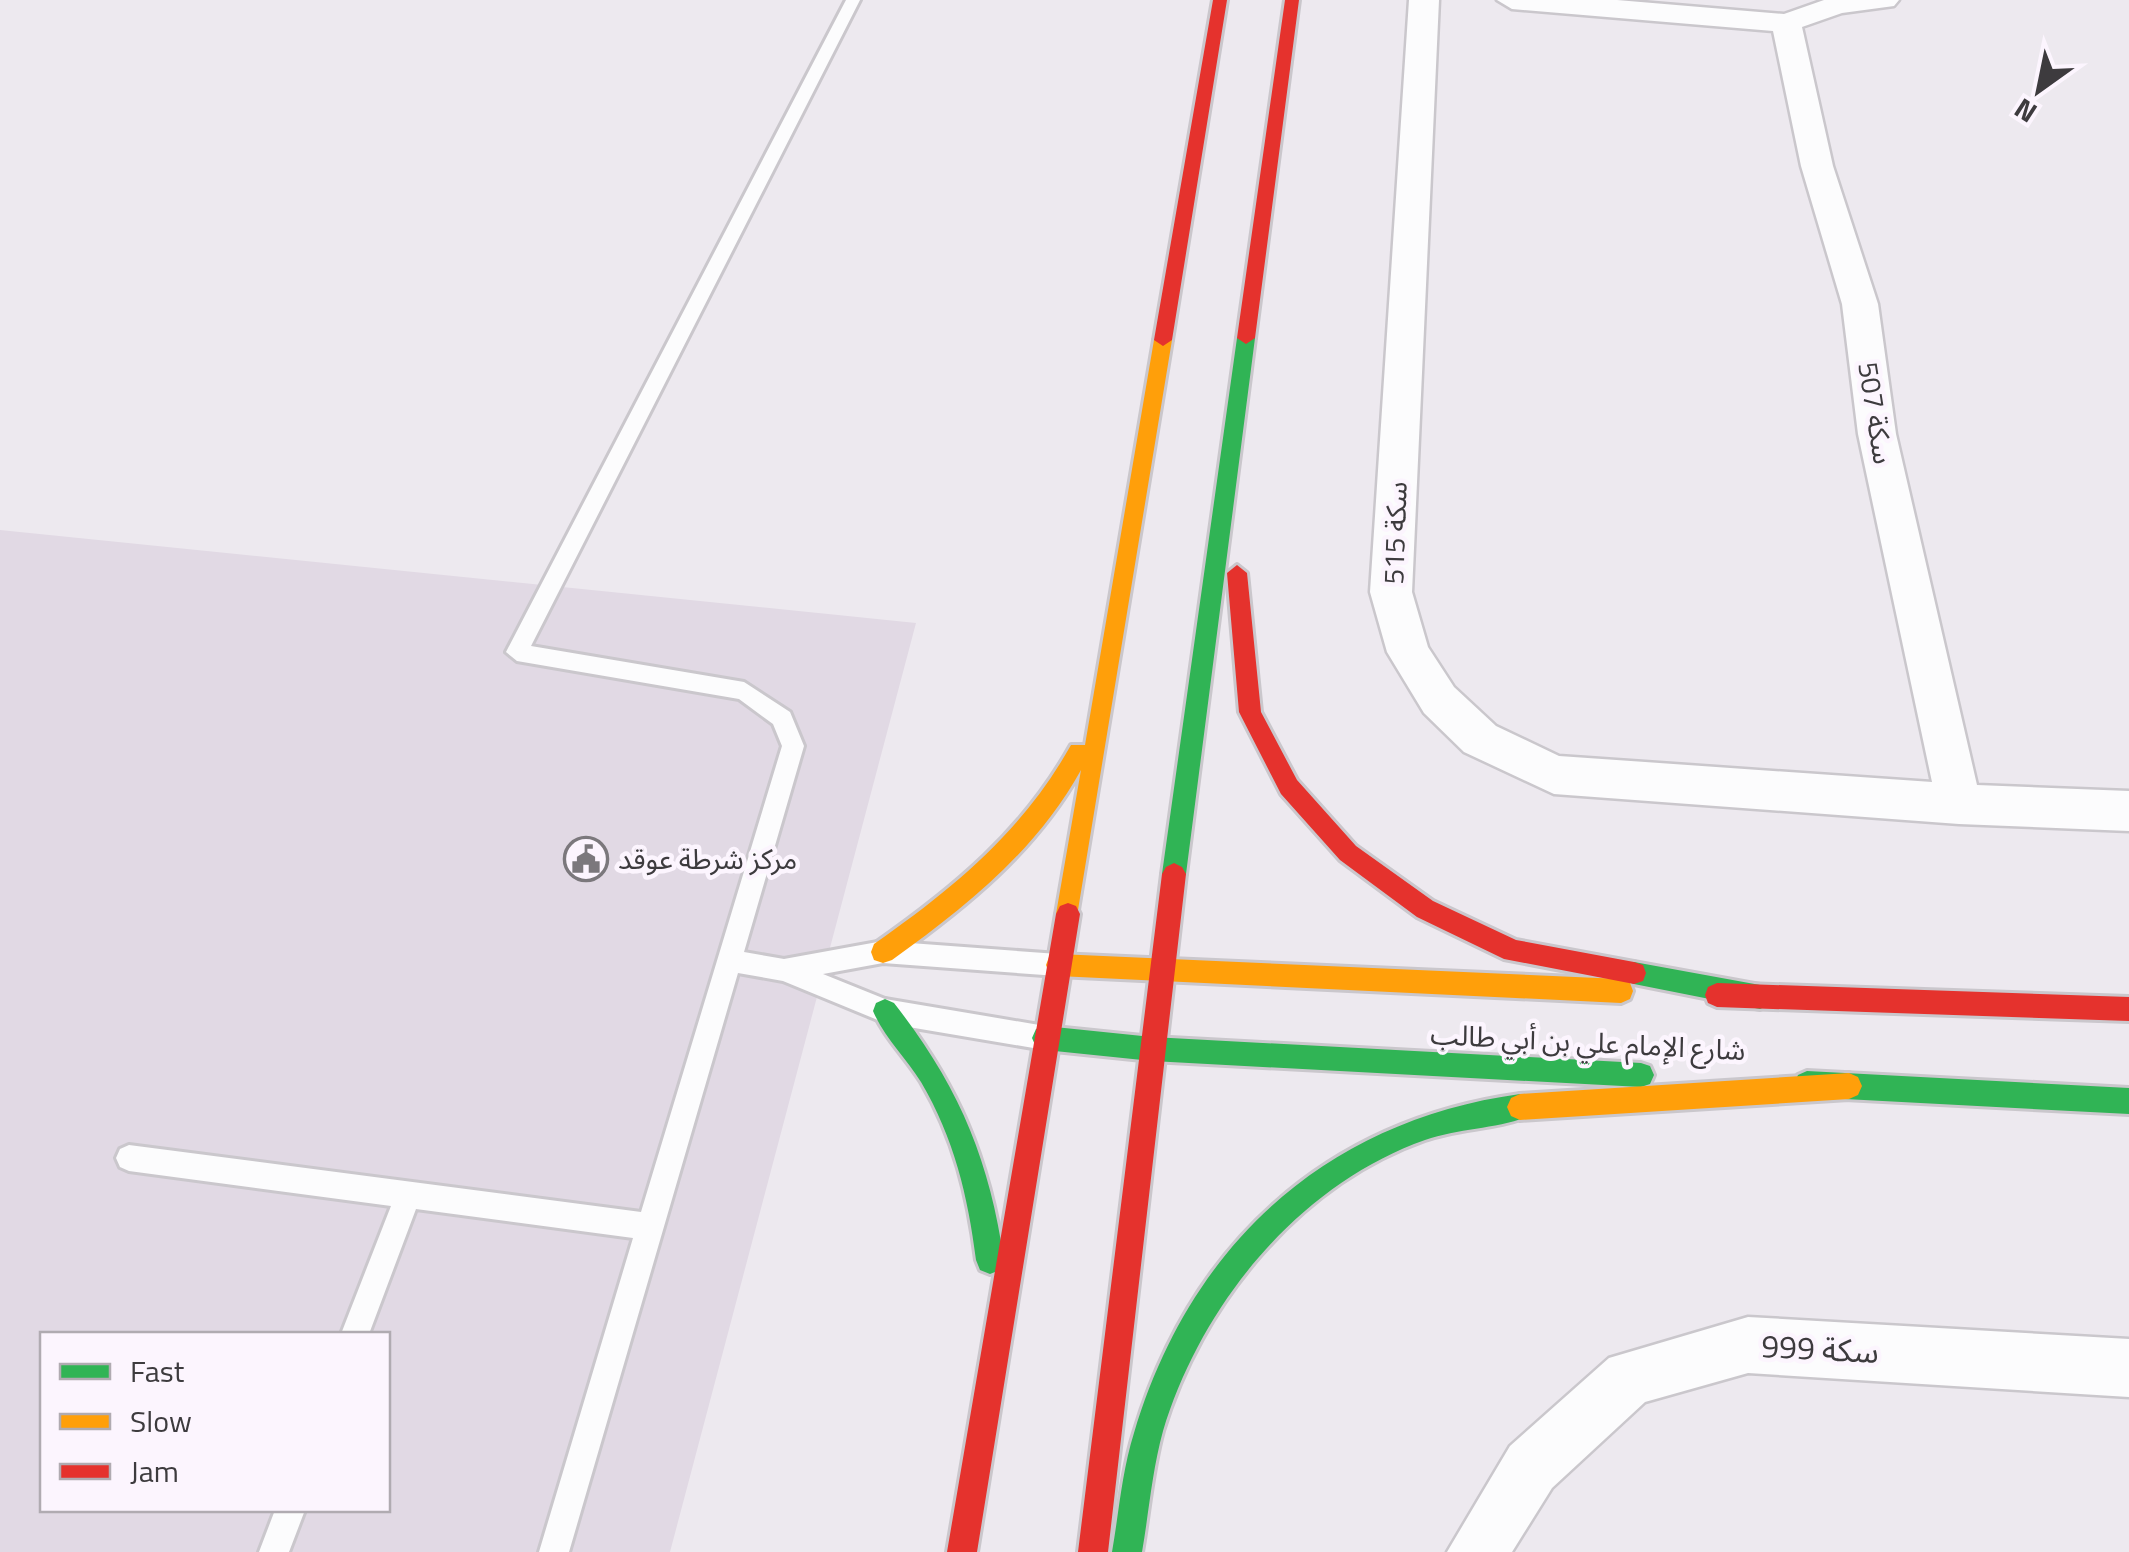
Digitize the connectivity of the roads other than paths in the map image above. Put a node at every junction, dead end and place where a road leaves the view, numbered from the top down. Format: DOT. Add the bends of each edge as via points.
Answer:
graph roads {
  1 [pos="852,0"];
  2 [pos="1220,0"];
  3 [pos="1292,0"];
  4 [pos="1424,0"];
  5 [pos="1512,0"];
  6 [pos="1884,0"];
  7 [pos="1786,24"];
  8 [pos="1228,476"];
  9 [pos="1102,698"];
  10 [pos="1959,804"];
  11 [pos="2129,811"];
  12 [pos="883,952"];
  13 [pos="731,961"];
  14 [pos="1058,965"];
  15 [pos="784,970"];
  16 [pos="1161,970"];
  17 [pos="1760,997"];
  18 [pos="2129,1009"];
  19 [pos="885,1011"];
  20 [pos="1045,1038"];
  21 [pos="1152,1048"];
  22 [pos="1849,1086"];
  23 [pos="2129,1100"];
  24 [pos="130,1158"];
  25 [pos="407,1198"];
  26 [pos="651,1228"];
  27 [pos="356,1332"];
  28 [pos="997,1335"];
  29 [pos="2129,1368"];
  30 [pos="289,1512"];
  31 [pos="274,1552"];
  32 [pos="554,1552"];
  33 [pos="962,1552"];
  34 [pos="1093,1552"];
  35 [pos="1126,1552"];
  36 [pos="1477,1552"];
  1 -- 13 [label="lane" via="517,652 744,691 782,718 792,746 789,766"];
  2 -- 9 [label="main road"];
  3 -- 8 [label="main road"];
  4 -- 10 [label="street, سكة 515" via="1391,592 1408,652 1439,700 1480,739 1554,775"];
  5 -- 7 [label="street"];
  6 -- 7 [label="street" via="1838,6"];
  7 -- 10 [label="street, سكة 507" via="1817,166 1860,304 1876,434"];
  8 -- 16 [label="main road"];
  8 -- 17 [label="main road" via="1250,712 1289,787 1348,853 1426,909 1513,951"];
  9 -- 12 [label="main road" via="1059,798 1018,850"];
  9 -- 14 [label="main road"];
  10 -- 11 [label="street, سكة 515"];
  12 -- 14 [label="lane"];
  12 -- 15 [label="lane"];
  13 -- 15 [label="lane"];
  13 -- 26 [label="lane"];
  14 -- 16 [label="main road, شارع الإمام علي بن أبي طالب"];
  14 -- 20 [label="main road"];
  15 -- 19 [label="lane"];
  16 -- 17 [label="main road, شارع الإمام علي بن أبي طالب"];
  16 -- 21 [label="main road"];
  17 -- 18 [label="main road, شارع الإمام علي بن أبي طالب"];
  19 -- 20 [label="lane"];
  19 -- 28 [label="main road" via="955,1108 983,1186"];
  20 -- 21 [label="main road, شارع الإمام علي بن أبي طالب"];
  20 -- 28 [label="main road"];
  21 -- 22 [label="main road, شارع الإمام علي بن أبي طالب"];
  21 -- 34 [label="main road"];
  22 -- 23 [label="main road, شارع الإمام علي بن أبي طالب"];
  22 -- 35 [label="main road" via="1496,1110 1396,1135 1322,1179 1268,1227 1198,1315 1152,1421"];
  24 -- 25 [label="lane"];
  25 -- 26 [label="lane"];
  25 -- 27 [label="lane"];
  26 -- 32 [label="lane"];
  28 -- 33 [label="main road"];
  29 -- 36 [label="street, سكة 999" via="1748,1344 1628,1378 1531,1467"];
  30 -- 31 [label="lane"];
}
